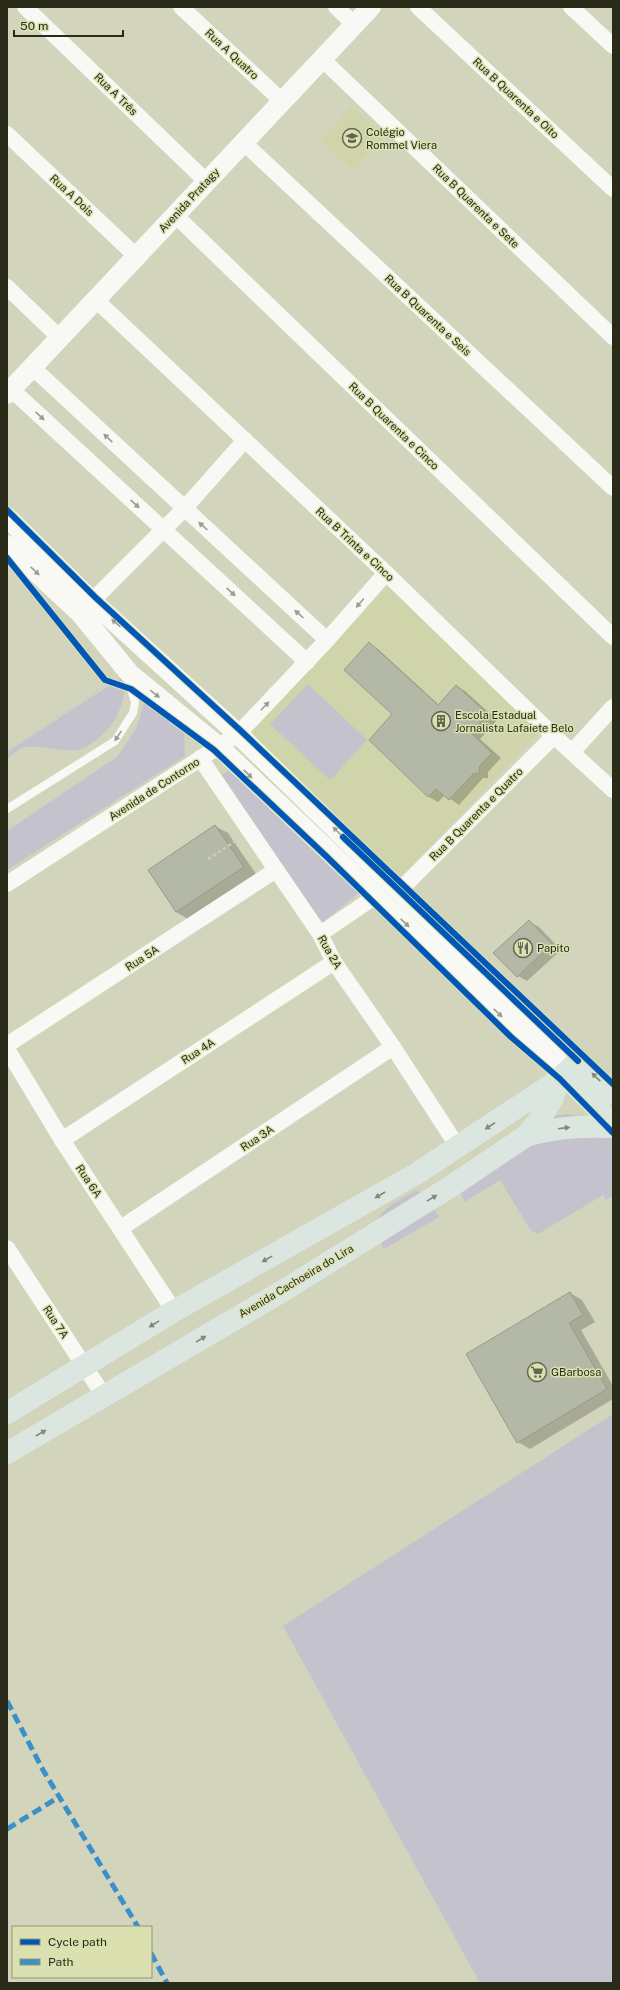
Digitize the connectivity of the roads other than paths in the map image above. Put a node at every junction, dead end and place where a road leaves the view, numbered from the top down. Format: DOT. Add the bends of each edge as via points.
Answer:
graph roads {
  1 [pos="25,7"];
  2 [pos="181,7"];
  3 [pos="336,7"];
  4 [pos="372,7"];
  5 [pos="418,7"];
  6 [pos="570,7"];
  7 [pos="355,25"];
  8 [pos="613,46"];
  9 [pos="322,59"];
  10 [pos="282,102"];
  11 [pos="7,134"];
  12 [pos="243,142"];
  13 [pos="207,182"];
  14 [pos="613,189"];
  15 [pos="175,215"];
  16 [pos="136,256"];
  17 [pos="7,287"];
  18 [pos="96,300"];
  19 [pos="613,337"];
  20 [pos="60,338"];
  21 [pos="32,367"];
  22 [pos="9,392"];
  23 [pos="245,440"];
  24 [pos="613,488"];
  25 [pos="184,508"];
  26 [pos="7,516"];
  27 [pos="163,529"];
  28 [pos="7,544"];
  29 [pos="386,573"];
  30 [pos="86,607"];
  31 [pos="613,637"];
  32 [pos="327,640"];
  33 [pos="306,662"];
  34 [pos="124,681"];
  35 [pos="613,707"];
  36 [pos="238,734"];
  37 [pos="554,736"];
  38 [pos="219,747"];
  39 [pos="572,752"];
  40 [pos="200,758"];
  41 [pos="613,790"];
  42 [pos="7,809"];
  43 [pos="276,870"];
  44 [pos="8,883"];
  45 [pos="399,891"];
  46 [pos="376,896"];
  47 [pos="320,934"];
  48 [pos="334,962"];
  49 [pos="7,1045"];
  50 [pos="393,1047"];
  51 [pos="7,1049"];
  52 [pos="566,1072"];
  53 [pos="613,1094"];
  54 [pos="518,1107"];
  55 [pos="613,1126"];
  56 [pos="528,1134"];
  57 [pos="62,1140"];
  58 [pos="458,1147"];
  59 [pos="121,1228"];
  60 [pos="7,1248"];
  61 [pos="174,1311"];
  62 [pos="85,1366"];
  63 [pos="104,1396"];
  64 [pos="7,1413"];
  65 [pos="7,1452"];
  1 -- 13 [label="street, Rua A Três"];
  2 -- 10 [label="street, Rua A Quatro"];
  3 -- 7 [label="street"];
  4 -- 7 [label="street, Avenida Pratagy"];
  5 -- 14 [label="street, Rua B Quarenta e Oito"];
  6 -- 8 [label="street"];
  7 -- 9 [label="street, Avenida Pratagy"];
  9 -- 10 [label="street, Avenida Pratagy"];
  9 -- 19 [label="street, Rua B Quarenta e Sete"];
  10 -- 12 [label="street, Avenida Pratagy"];
  11 -- 16 [label="street, Rua A Dois"];
  12 -- 13 [label="street, Avenida Pratagy"];
  12 -- 24 [label="street, Rua B Quarenta e Seis"];
  13 -- 15 [label="street, Avenida Pratagy"];
  15 -- 16 [label="street, Avenida Pratagy"];
  15 -- 31 [label="street, Rua B Quarenta e Cinco"];
  16 -- 18 [label="street, Avenida Pratagy"];
  17 -- 20 [label="street"];
  18 -- 20 [label="street, Avenida Pratagy"];
  18 -- 23 [label="street, Rua B Trinta e Cinco"];
  20 -- 21 [label="street, Avenida Pratagy"];
  21 -- 22 [label="street, Avenida Pratagy"];
  25 -- 21 [label="street, one-way"];
  22 -- 27 [label="street, one-way"];
  23 -- 25 [label="street"];
  23 -- 29 [label="street, Rua B Trinta e Cinco"];
  25 -- 27 [label="street"];
  32 -- 25 [label="street, one-way"];
  26 -- 30 [label="street"];
  27 -- 30 [label="street"];
  27 -- 33 [label="street, one-way"];
  28 -- 30 [label="street, one-way"];
  29 -- 32 [label="street, Avenida de Contorno, one-way"];
  29 -- 37 [label="street, Rua B Trinta e Cinco"];
  30 -- 34 [label="street"];
  36 -- 30 [label="street, one-way"];
  32 -- 33 [label="street, Avenida de Contorno"];
  36 -- 33 [label="street, Avenida de Contorno, one-way"];
  34 -- 38 [label="street, one-way"];
  34 -- 42 [label="lane, one-way" via="135,702 133,713 115,741"];
  35 -- 39 [label="street"];
  36 -- 38 [label="street, Avenida de Contorno"];
  45 -- 36 [label="street, one-way"];
  37 -- 39 [label="street, Rua B Trinta e Cinco"];
  37 -- 45 [label="street, Rua B Quarenta e Quatro"];
  38 -- 40 [label="street, Avenida de Contorno"];
  38 -- 46 [label="street, one-way"];
  39 -- 41 [label="street, Rua B Trinta e Cinco"];
  40 -- 43 [label="street, Rua 2A"];
  40 -- 44 [label="street, Avenida de Contorno"];
  43 -- 47 [label="street, Rua 2A"];
  43 -- 49 [label="street, Rua 5A"];
  45 -- 52 [label="street"];
  46 -- 47 [label="street"];
  46 -- 52 [label="street, one-way"];
  47 -- 48 [label="street, Rua 2A"];
  48 -- 50 [label="street, Rua 2A"];
  48 -- 57 [label="street, Rua 4A"];
  50 -- 58 [label="street, Rua 2A"];
  50 -- 59 [label="street, Rua 3A"];
  51 -- 57 [label="street, Rua 6A"];
  53 -- 52 [label="main road, one-way"];
  52 -- 54 [label="main road"];
  52 -- 55 [label="main road"];
  52 -- 56 [label="main road, Avenida Cachoeira do Lira" via="553,1098"];
  54 -- 56 [label="main road" via="531,1112 532,1126"];
  54 -- 58 [label="main road, one-way"];
  56 -- 55 [label="main road, one-way" via="579,1126"];
  63 -- 56 [label="main road, Avenida Cachoeira do Lira, one-way" via="286,1289 450,1187"];
  57 -- 59 [label="street, Rua 6A"];
  58 -- 61 [label="main road, one-way" via="382,1194"];
  59 -- 61 [label="street, Rua 6A"];
  60 -- 62 [label="street, Rua 7A"];
  61 -- 62 [label="main road, one-way"];
  62 -- 63 [label="street, Rua 7A"];
  62 -- 64 [label="main road"];
  65 -- 63 [label="main road, Avenida Cachoeira do Lira, one-way"];
}
